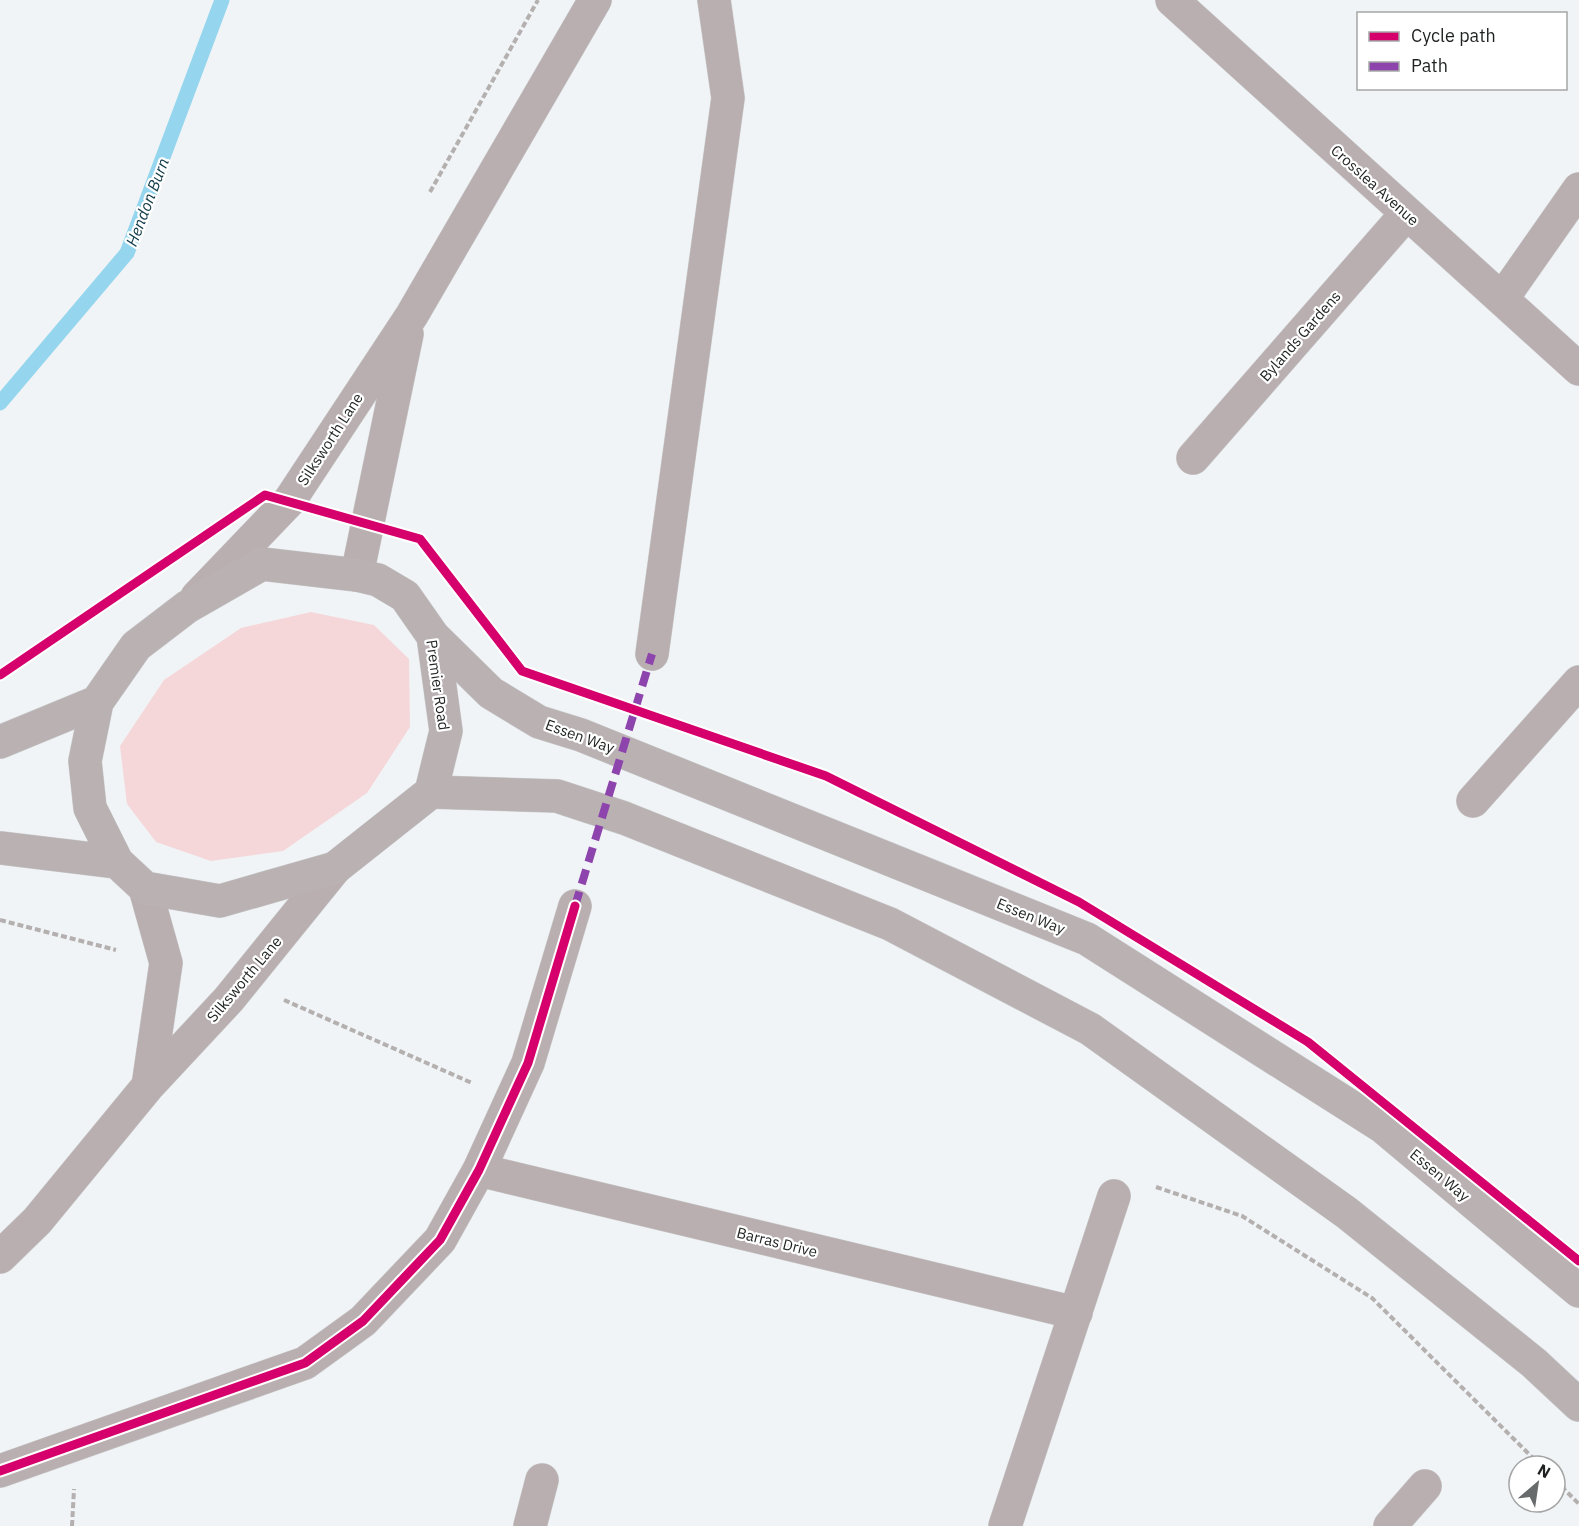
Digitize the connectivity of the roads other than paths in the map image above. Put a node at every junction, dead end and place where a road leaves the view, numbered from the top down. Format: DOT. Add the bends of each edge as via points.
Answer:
graph roads {
  1 [pos="595,0"];
  2 [pos="714,0"];
  3 [pos="1172,0"];
  4 [pos="1579,189"];
  5 [pos="1407,213"];
  6 [pos="1502,299"];
  7 [pos="412,315"];
  8 [pos="1579,369"];
  9 [pos="1193,458"];
  10 [pos="357,575"];
  11 [pos="187,607"];
  12 [pos="433,636"];
  13 [pos="652,654"];
  14 [pos="1579,682"];
  15 [pos="97,702"];
  16 [pos="0,742"];
  17 [pos="431,792"];
  18 [pos="1473,801"];
  19 [pos="0,848"];
  20 [pos="117,862"];
  21 [pos="335,868"];
  22 [pos="146,888"];
  23 [pos="575,906"];
  24 [pos="148,1086"];
  25 [pos="479,1170"];
  26 [pos="1114,1196"];
  27 [pos="0,1257"];
  28 [pos="1579,1291"];
  29 [pos="1076,1313"];
  30 [pos="1579,1405"];
  31 [pos="0,1470"];
  32 [pos="542,1480"];
  33 [pos="1425,1486"];
  34 [pos="530,1526"];
  35 [pos="1005,1526"];
  36 [pos="1390,1526"];
  1 -- 7 [label="street, Silksworth Lane"];
  2 -- 13 [label="street" via="728,98"];
  3 -- 5 [label="street, Crosslea Avenue"];
  4 -- 6 [label="street"];
  5 -- 6 [label="street, Crosslea Avenue"];
  5 -- 9 [label="street, Bylands Gardens"];
  6 -- 8 [label="street, Crosslea Avenue"];
  7 -- 10 [label="street, Silksworth Lane"];
  7 -- 11 [label="street, Silksworth Lane" via="290,500"];
  10 -- 11 [label="main road, Premier Road" via="262,564"];
  10 -- 12 [label="main road, Premier Road" via="378,580 405,596"];
  11 -- 15 [label="main road, Premier Road" via="136,646"];
  12 -- 17 [label="main road, Premier Road" via="446,730"];
  12 -- 28 [label="main road, Essen Way" via="491,693 539,722 592,739 1087,939 1383,1127"];
  14 -- 18 [label="street"];
  15 -- 16 [label="main road"];
  15 -- 20 [label="main road, Premier Road" via="85,761 90,808"];
  17 -- 21 [label="main road"];
  17 -- 30 [label="main road" via="557,796 624,818 890,924 1090,1029 1347,1213 1534,1363"];
  19 -- 20 [label="main road"];
  20 -- 22 [label="main road, Premier Road"];
  21 -- 22 [label="main road" via="220,901"];
  21 -- 24 [label="street, Silksworth Lane" via="229,999"];
  22 -- 24 [label="street" via="166,963"];
  23 -- 25 [label="street" via="528,1063"];
  24 -- 27 [label="street, Silksworth Lane" via="37,1221"];
  25 -- 29 [label="street, Barras Drive"];
  25 -- 31 [label="street" via="440,1240 363,1321 305,1362"];
  26 -- 29 [label="street"];
  29 -- 35 [label="street"];
  32 -- 34 [label="street"];
  33 -- 36 [label="street"];
}
